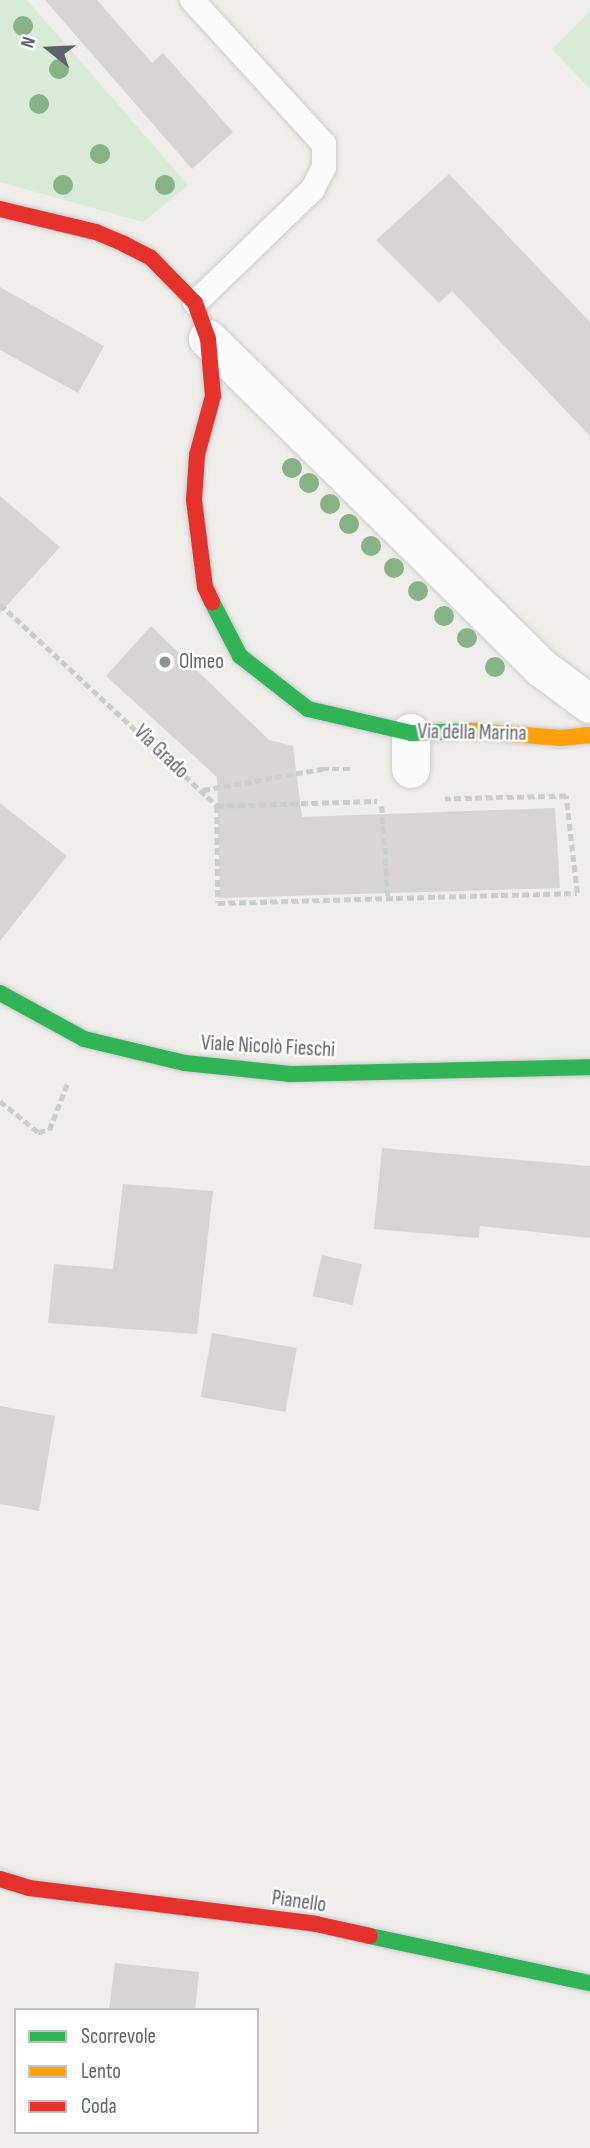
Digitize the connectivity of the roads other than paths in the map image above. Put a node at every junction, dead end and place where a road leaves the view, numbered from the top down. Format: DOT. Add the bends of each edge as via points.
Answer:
graph roads {
  1 [pos="192,0"];
  2 [pos="0,209"];
  3 [pos="195,303"];
  4 [pos="208,339"];
  5 [pos="590,704"];
  6 [pos="590,735"];
  7 [pos="0,993"];
  8 [pos="590,1067"];
  9 [pos="0,1879"];
  10 [pos="590,1983"];
  1 -- 3 [label="lane" via="324,144 324,167 313,189"];
  2 -- 3 [label="street, Via della Marina" via="96,232 124,244 151,258"];
  3 -- 4 [label="street, Via della Marina"];
  4 -- 5 [label="street, Via della Marina" via="543,669"];
  4 -- 6 [label="street, Via della Marina" via="213,396 197,454 194,500 205,587 240,656 308,709 405,768 488,730 561,738"];
  7 -- 8 [label="street, Viale Nicolò Fieschi" via="84,1039 185,1063 290,1074"];
  9 -- 10 [label="street, Pianello" via="29,1888 316,1924"];
}
